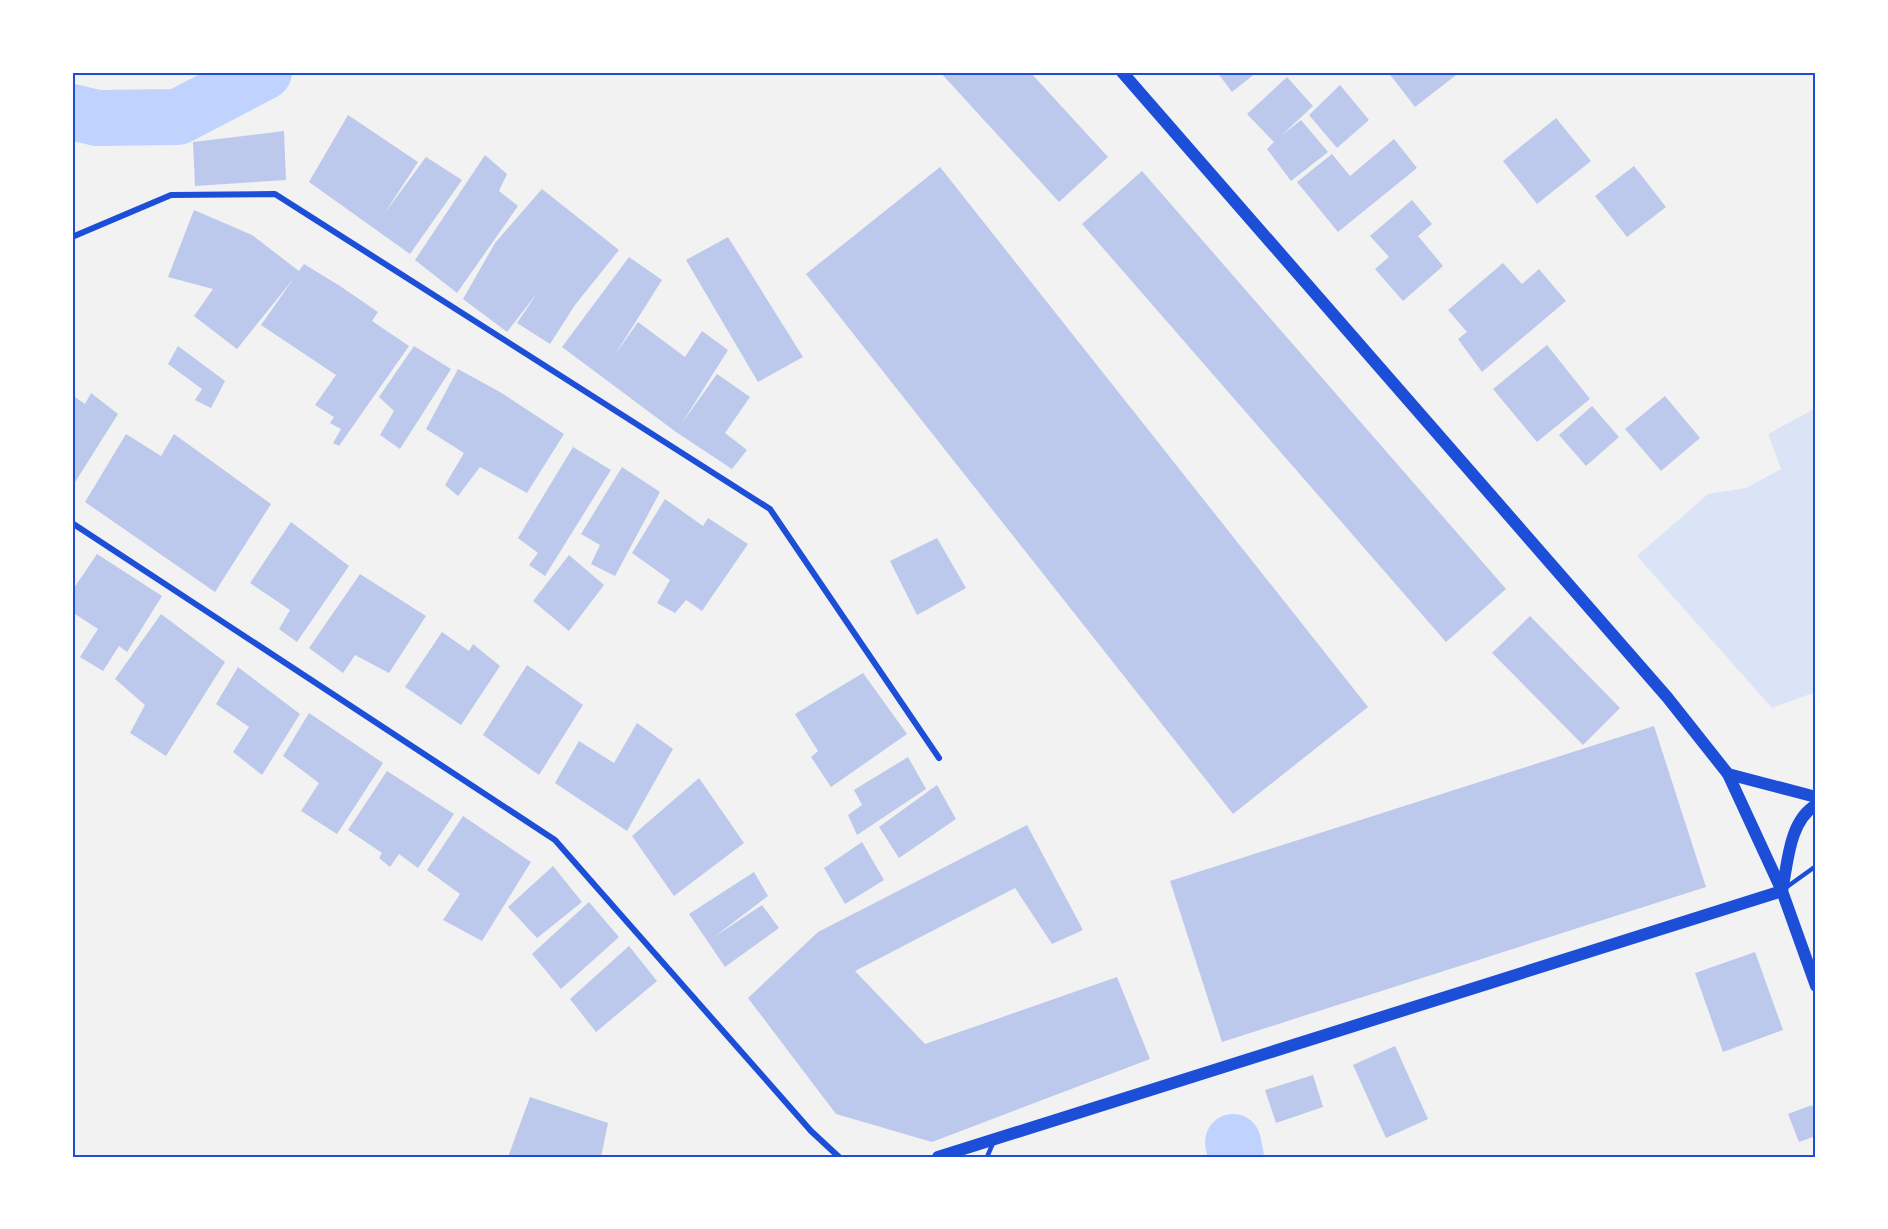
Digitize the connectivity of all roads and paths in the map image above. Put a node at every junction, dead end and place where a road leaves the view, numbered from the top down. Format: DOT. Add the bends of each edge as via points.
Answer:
graph roads {
  1 [pos="1122,72"];
  2 [pos="72,237"];
  3 [pos="72,523"];
  4 [pos="939,758"];
  5 [pos="1728,774"];
  6 [pos="1816,797"];
  7 [pos="1816,805"];
  8 [pos="1816,866"];
  9 [pos="1782,891"];
  10 [pos="1816,986"];
  11 [pos="995,1139"];
  12 [pos="839,1157"];
  13 [pos="938,1157"];
  14 [pos="987,1157"];
  1 -- 5 [label="main road" via="1667,697"];
  2 -- 4 [label="street" via="171,195 275,194 770,509"];
  3 -- 12 [label="street" via="555,840 811,1131"];
  5 -- 6 [label="main road"];
  5 -- 9 [label="main road"];
  7 -- 9 [label="main road" via="1797,824"];
  8 -- 9 [label="lane"];
  9 -- 10 [label="main road"];
  9 -- 11 [label="main road"];
  11 -- 13 [label="main road"];
  11 -- 14 [label="lane"];
}
